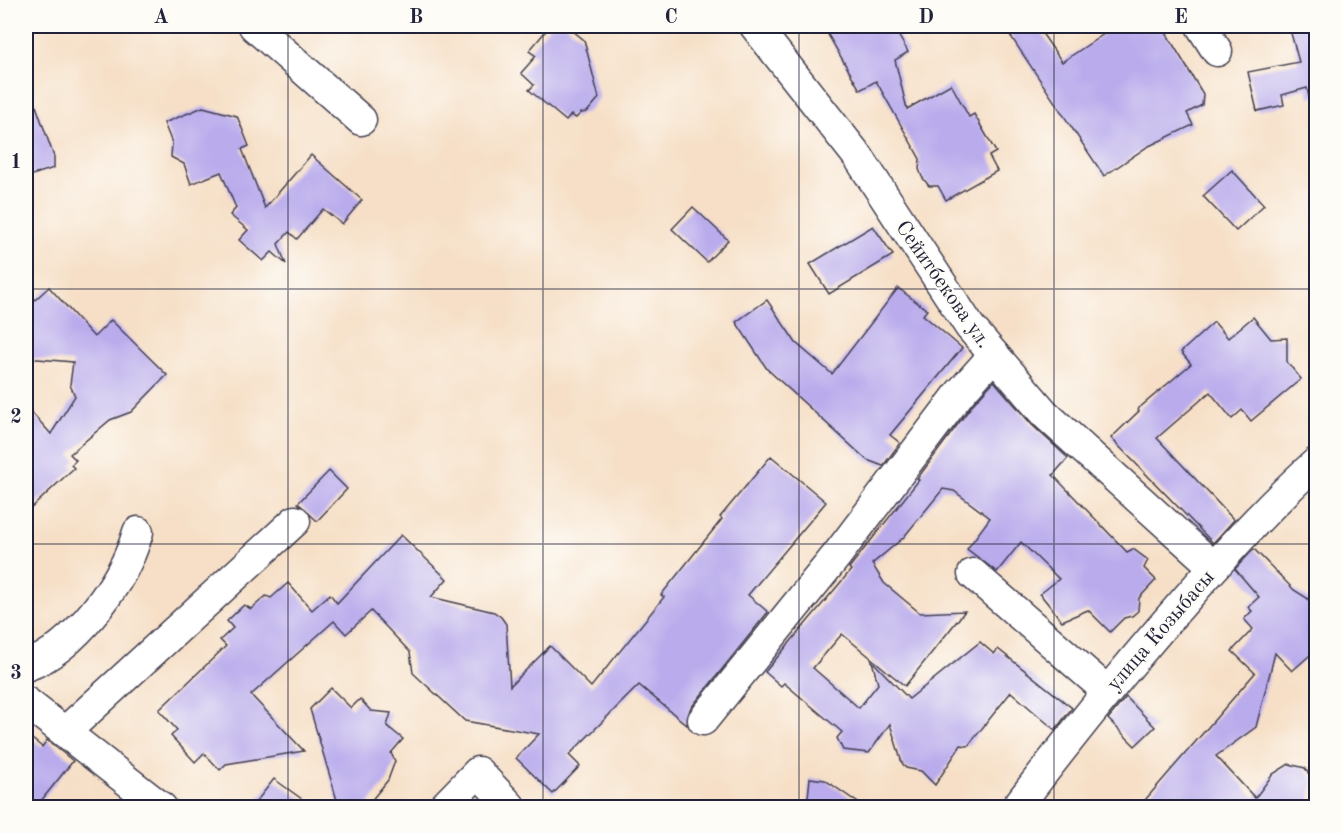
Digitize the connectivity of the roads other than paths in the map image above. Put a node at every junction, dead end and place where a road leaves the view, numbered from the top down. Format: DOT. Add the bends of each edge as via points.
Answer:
graph roads {
  1 [pos="254,26"];
  2 [pos="755,26"];
  3 [pos="1202,26"];
  4 [pos="1217,51"];
  5 [pos="361,120"];
  6 [pos="994,355"];
  7 [pos="1317,463"];
  8 [pos="295,521"];
  9 [pos="138,532"];
  10 [pos="1214,567"];
  11 [pos="974,574"];
  12 [pos="26,666"];
  13 [pos="1106,690"];
  14 [pos="26,702"];
  15 [pos="703,720"];
  16 [pos="65,732"];
  17 [pos="146,803"];
  18 [pos="510,806"];
  19 [pos="443,807"];
  20 [pos="1016,807"];
  1 -- 5 [label="street"];
  2 -- 6 [label="street, Сейитбекова ул." via="860,158 970,327"];
  3 -- 4 [label="street"];
  6 -- 10 [label="street, Сейитбекова ул." via="1045,414"];
  6 -- 15 [label="street"];
  7 -- 10 [label="street, улица Козыбасы" via="1271,503"];
  8 -- 16 [label="street"];
  9 -- 12 [label="street" via="118,581 105,598 58,648"];
  10 -- 13 [label="street, улица Козыбасы"];
  11 -- 13 [label="street"];
  13 -- 20 [label="street, улица Козыбасы"];
  14 -- 16 [label="street"];
  16 -- 17 [label="street"];
  18 -- 19 [label="street" via="478,772"];
}
